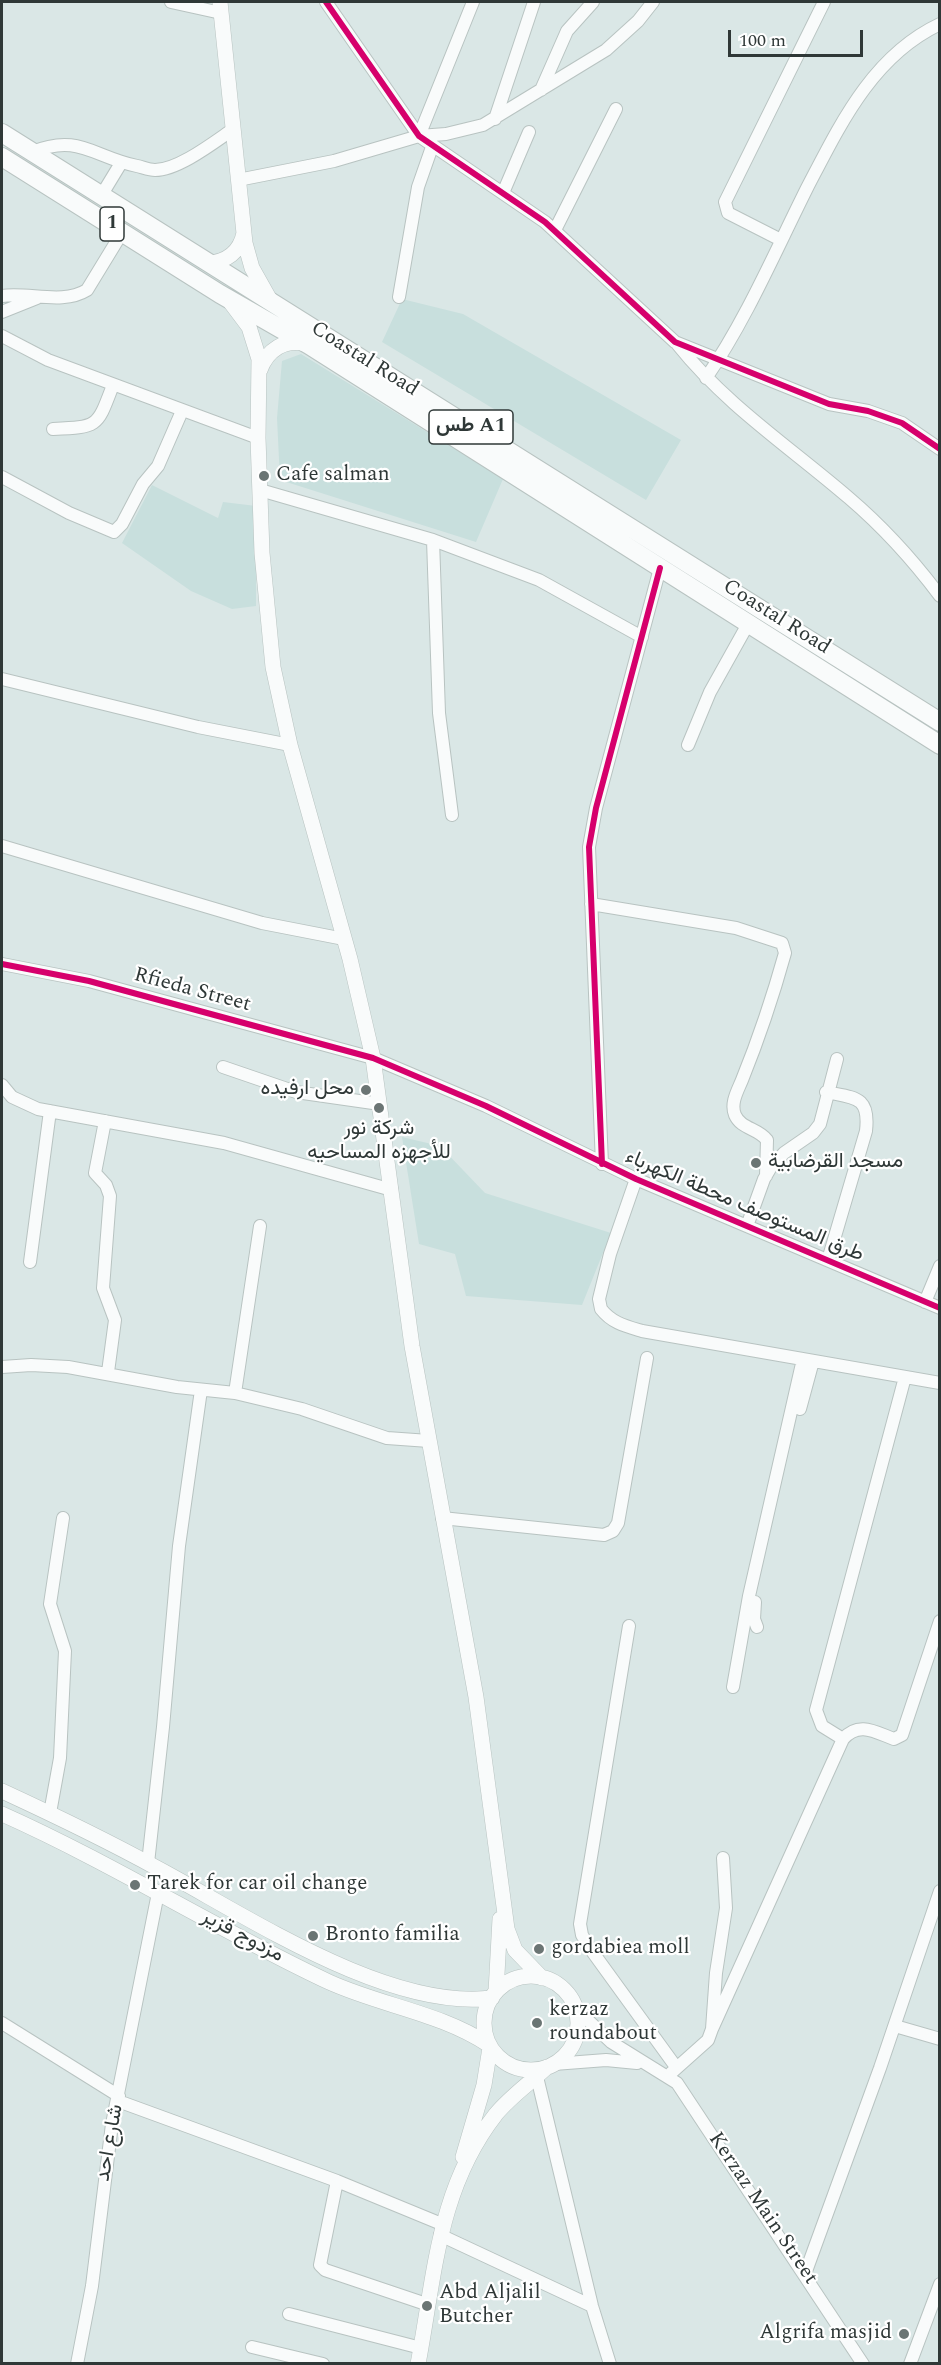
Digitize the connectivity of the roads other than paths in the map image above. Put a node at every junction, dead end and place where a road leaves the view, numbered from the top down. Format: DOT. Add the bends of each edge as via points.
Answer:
graph roads {
  1 [pos="171,2"];
  2 [pos="326,2"];
  3 [pos="472,2"];
  4 [pos="534,2"];
  5 [pos="593,2"];
  6 [pos="653,2"];
  7 [pos="824,2"];
  8 [pos="220,7"];
  9 [pos="939,24"];
  10 [pos="541,91"];
  11 [pos="616,109"];
  12 [pos="495,119"];
  13 [pos="232,130"];
  14 [pos="529,132"];
  15 [pos="2,133"];
  16 [pos="419,136"];
  17 [pos="432,147"];
  18 [pos="32,152"];
  19 [pos="2,157"];
  20 [pos="120,163"];
  21 [pos="238,180"];
  22 [pos="503,193"];
  23 [pos="101,196"];
  24 [pos="244,230"];
  25 [pos="555,230"];
  26 [pos="123,231"];
  27 [pos="781,240"];
  28 [pos="208,263"];
  29 [pos="220,294"];
  30 [pos="2,296"];
  31 [pos="43,296"];
  32 [pos="399,297"];
  33 [pos="272,302"];
  34 [pos="2,312"];
  35 [pos="2,336"];
  36 [pos="675,342"];
  37 [pos="309,345"];
  38 [pos="718,361"];
  39 [pos="260,370"];
  40 [pos="706,378"];
  41 [pos="113,385"];
  42 [pos="182,411"];
  43 [pos="53,429"];
  44 [pos="258,438"];
  45 [pos="939,449"];
  46 [pos="2,477"];
  47 [pos="260,490"];
  48 [pos="434,540"];
  49 [pos="660,568"];
  50 [pos="939,596"];
  51 [pos="748,624"];
  52 [pos="642,637"];
  53 [pos="2,679"];
  54 [pos="939,722"];
  55 [pos="688,745"];
  56 [pos="939,745"];
  57 [pos="290,746"];
  58 [pos="452,814"];
  59 [pos="2,846"];
  60 [pos="591,904"];
  61 [pos="345,939"];
  62 [pos="2,964"];
  63 [pos="373,1058"];
  64 [pos="837,1059"];
  65 [pos="223,1066"];
  66 [pos="2,1085"];
  67 [pos="826,1092"];
  68 [pos="380,1104"];
  69 [pos="50,1111"];
  70 [pos="105,1121"];
  71 [pos="602,1164"];
  72 [pos="766,1176"];
  73 [pos="636,1179"];
  74 [pos="392,1190"];
  75 [pos="260,1226"];
  76 [pos="747,1226"];
  77 [pos="828,1260"];
  78 [pos="30,1262"];
  79 [pos="939,1266"];
  80 [pos="925,1302"];
  81 [pos="939,1308"];
  82 [pos="647,1358"];
  83 [pos="808,1360"];
  84 [pos="2,1367"];
  85 [pos="108,1372"];
  86 [pos="905,1377"];
  87 [pos="939,1383"];
  88 [pos="201,1390"];
  89 [pos="235,1393"];
  90 [pos="429,1441"];
  91 [pos="63,1518"];
  92 [pos="442,1518"];
  93 [pos="939,1621"];
  94 [pos="629,1626"];
  95 [pos="757,1626"];
  96 [pos="733,1687"];
  97 [pos="843,1739"];
  98 [pos="2,1791"];
  99 [pos="2,1814"];
  100 [pos="50,1814"];
  101 [pos="121,1850"];
  102 [pos="723,1858"];
  103 [pos="148,1863"];
  104 [pos="112,1868"];
  105 [pos="500,1883"];
  106 [pos="939,1891"];
  107 [pos="158,1893"];
  108 [pos="542,1978"];
  109 [pos="494,1995"];
  110 [pos="575,2008"];
  111 [pos="2,2023"];
  112 [pos="895,2026"];
  113 [pos="712,2030"];
  114 [pos="939,2039"];
  115 [pos="490,2046"];
  116 [pos="650,2065"];
  117 [pos="546,2069"];
  118 [pos="672,2072"];
  119 [pos="118,2099"];
  120 [pos="461,2169"];
  121 [pos="337,2181"];
  122 [pos="442,2230"];
  123 [pos="806,2274"];
  124 [pos="939,2284"];
  125 [pos="429,2305"];
  126 [pos="592,2306"];
  127 [pos="289,2314"];
  128 [pos="252,2347"];
  129 [pos="421,2348"];
  130 [pos="77,2364"];
  131 [pos="323,2364"];
  132 [pos="418,2364"];
  133 [pos="610,2364"];
  134 [pos="862,2364"];
  135 [pos="910,2364"];
  1 -- 8 [label="street"];
  2 -- 16 [label="street"];
  3 -- 16 [label="street"];
  4 -- 12 [label="street"];
  5 -- 10 [label="street" via="567,31"];
  6 -- 10 [label="street" via="606,50"];
  7 -- 27 [label="street" via="725,202 728,213"];
  8 -- 13 [label="main road"];
  9 -- 27 [label="street" via="899,50 864,89 842,122"];
  10 -- 12 [label="street"];
  11 -- 25 [label="street"];
  12 -- 16 [label="street" via="446,134"];
  13 -- 20 [label="street" via="192,155 156,170"];
  13 -- 21 [label="main road"];
  14 -- 22 [label="street"];
  15 -- 18 [label="highway, Coastal Road / طس A1"];
  16 -- 17 [label="street"];
  16 -- 21 [label="street" via="334,161"];
  17 -- 22 [label="street"];
  17 -- 32 [label="street" via="418,188"];
  18 -- 20 [label="street" via="52,144 74,143"];
  18 -- 23 [label="highway, Coastal Road / طس A1"];
  19 -- 26 [label="highway, Coastal Road / 1"];
  20 -- 23 [label="street"];
  21 -- 24 [label="main road"];
  22 -- 25 [label="street"];
  23 -- 28 [label="highway, Coastal Road / طس A1"];
  24 -- 28 [label="main road" via="240,245 230,256"];
  24 -- 33 [label="main road" via="252,268"];
  25 -- 36 [label="street"];
  26 -- 29 [label="highway, Coastal Road / 1"];
  26 -- 31 [label="street" via="87,290 75,296"];
  27 -- 38 [label="street"];
  28 -- 33 [label="highway, Coastal Road / طس A1"];
  29 -- 37 [label="highway, Coastal Road / طس A1"];
  29 -- 39 [label="main road" via="249,327"];
  30 -- 31 [label="street"];
  31 -- 34 [label="street"];
  33 -- 54 [label="highway, Coastal Road / طس A1"];
  35 -- 41 [label="street" via="48,360"];
  36 -- 38 [label="street"];
  36 -- 40 [label="street"];
  37 -- 39 [label="main road" via="288,343 275,348"];
  37 -- 49 [label="highway, Coastal Road / طس A1"];
  38 -- 40 [label="street"];
  38 -- 45 [label="street" via="829,404 902,423"];
  39 -- 44 [label="main road"];
  40 -- 50 [label="street" via="871,518"];
  41 -- 42 [label="street"];
  41 -- 43 [label="street" via="95,422 86,428"];
  42 -- 44 [label="street"];
  42 -- 46 [label="street" via="158,466 142,484 122,525 114,532"];
  44 -- 47 [label="main road"];
  47 -- 48 [label="street"];
  47 -- 57 [label="main road" via="268,635"];
  48 -- 52 [label="street" via="539,580"];
  48 -- 58 [label="street" via="439,713"];
  49 -- 51 [label="highway, Coastal Road / طس A1"];
  49 -- 52 [label="street"];
  51 -- 55 [label="street" via="710,692"];
  51 -- 56 [label="highway, Coastal Road / طس A1"];
  52 -- 60 [label="street" via="591,829"];
  53 -- 57 [label="street"];
  57 -- 61 [label="main road"];
  59 -- 61 [label="street" via="262,923"];
  60 -- 71 [label="street"];
  60 -- 72 [label="street" via="736,928 782,943 785,953 767,1019 734,1100 736,1118 766,1140"];
  61 -- 63 [label="main road"];
  62 -- 63 [label="street, Rfieda Street" via="89,981"];
  63 -- 68 [label="main road"];
  63 -- 71 [label="street, طرق المستوصف محطة الكهرباء"];
  64 -- 67 [label="street"];
  65 -- 68 [label="street" via="296,1092"];
  66 -- 69 [label="street" via="24,1104"];
  67 -- 72 [label="street" via="820,1124 784,1153"];
  67 -- 77 [label="street" via="858,1099 867,1116"];
  68 -- 74 [label="main road"];
  69 -- 70 [label="street"];
  69 -- 78 [label="street"];
  70 -- 74 [label="street" via="224,1143"];
  70 -- 85 [label="street" via="95,1173 110,1196 104,1288 115,1320"];
  71 -- 73 [label="street, طرق المستوصف محطة الكهرباء"];
  72 -- 76 [label="street"];
  73 -- 76 [label="street, طرق المستوصف محطة الكهرباء"];
  73 -- 83 [label="street" via="601,1285 600,1309 606,1316 619,1325 642,1331"];
  74 -- 90 [label="main road"];
  75 -- 89 [label="street"];
  76 -- 77 [label="street, طرق المستوصف محطة الكهرباء"];
  77 -- 80 [label="street, طرق المستوصف محطة الكهرباء"];
  79 -- 80 [label="street"];
  80 -- 81 [label="street, طرق المستوصف محطة الكهرباء"];
  82 -- 92 [label="street" via="618,1523 613,1531 604,1535"];
  83 -- 86 [label="street"];
  83 -- 95 [label="street" via="757,1587 753,1612"];
  83 -- 96 [label="street" via="749,1596"];
  84 -- 85 [label="street" via="31,1365"];
  85 -- 88 [label="street"];
  86 -- 87 [label="street"];
  86 -- 97 [label="street" via="816,1710 822,1726"];
  88 -- 89 [label="street"];
  88 -- 103 [label="street" via="181,1527"];
  89 -- 90 [label="street" via="302,1409 387,1438"];
  90 -- 92 [label="main road"];
  91 -- 100 [label="street" via="50,1604 65,1651 60,1758"];
  92 -- 105 [label="main road" via="476,1697"];
  93 -- 97 [label="street" via="902,1735 894,1739 861,1727"];
  94 -- 118 [label="street" via="580,1924 589,1947"];
  97 -- 113 [label="street"];
  98 -- 100 [label="main road, مزدوج قزير"];
  99 -- 104 [label="main road, مزدوج قزير"];
  100 -- 101 [label="main road, مزدوج قزير"];
  101 -- 103 [label="main road, مزدوج قزير"];
  101 -- 104 [label="main road"];
  102 -- 113 [label="street" via="726,1908"];
  103 -- 109 [label="main road, مزدوج قزير" via="342,1965 442,1998 460,2000"];
  104 -- 107 [label="main road, مزدوج قزير"];
  105 -- 108 [label="main road" via="512,1944"];
  105 -- 109 [label="main road"];
  106 -- 112 [label="street"];
  107 -- 115 [label="main road, مزدوج قزير" via="332,1983 384,2004 452,2024"];
  107 -- 119 [label="street, شارع احد"];
  108 -- 109 [label="main road" via="513,1980"];
  108 -- 110 [label="main road" via="562,1988"];
  109 -- 115 [label="main road" via="487,2006 484,2026"];
  110 -- 116 [label="street, Kerzaz Main Street" via="611,2042"];
  110 -- 117 [label="main road" via="578,2026 573,2044"];
  111 -- 119 [label="street"];
  112 -- 114 [label="street"];
  112 -- 123 [label="street"];
  113 -- 118 [label="street" via="708,2040"];
  115 -- 117 [label="main road" via="505,2063 525,2070"];
  115 -- 120 [label="main road" via="484,2085"];
  116 -- 117 [label="street, Kerzaz Main Street" via="624,2060"];
  116 -- 118 [label="street, Kerzaz Main Street"];
  117 -- 120 [label="main road" via="495,2115"];
  117 -- 126 [label="street"];
  118 -- 123 [label="street, Kerzaz Main Street"];
  119 -- 121 [label="street"];
  119 -- 130 [label="street, شارع احد"];
  120 -- 122 [label="main road"];
  121 -- 122 [label="street"];
  121 -- 125 [label="street" via="320,2265"];
  122 -- 125 [label="main road"];
  122 -- 126 [label="street"];
  123 -- 134 [label="street, Kerzaz Main Street"];
  124 -- 135 [label="street"];
  125 -- 129 [label="main road"];
  126 -- 133 [label="street"];
  127 -- 129 [label="street"];
  128 -- 131 [label="street"];
  129 -- 132 [label="main road"];
}
